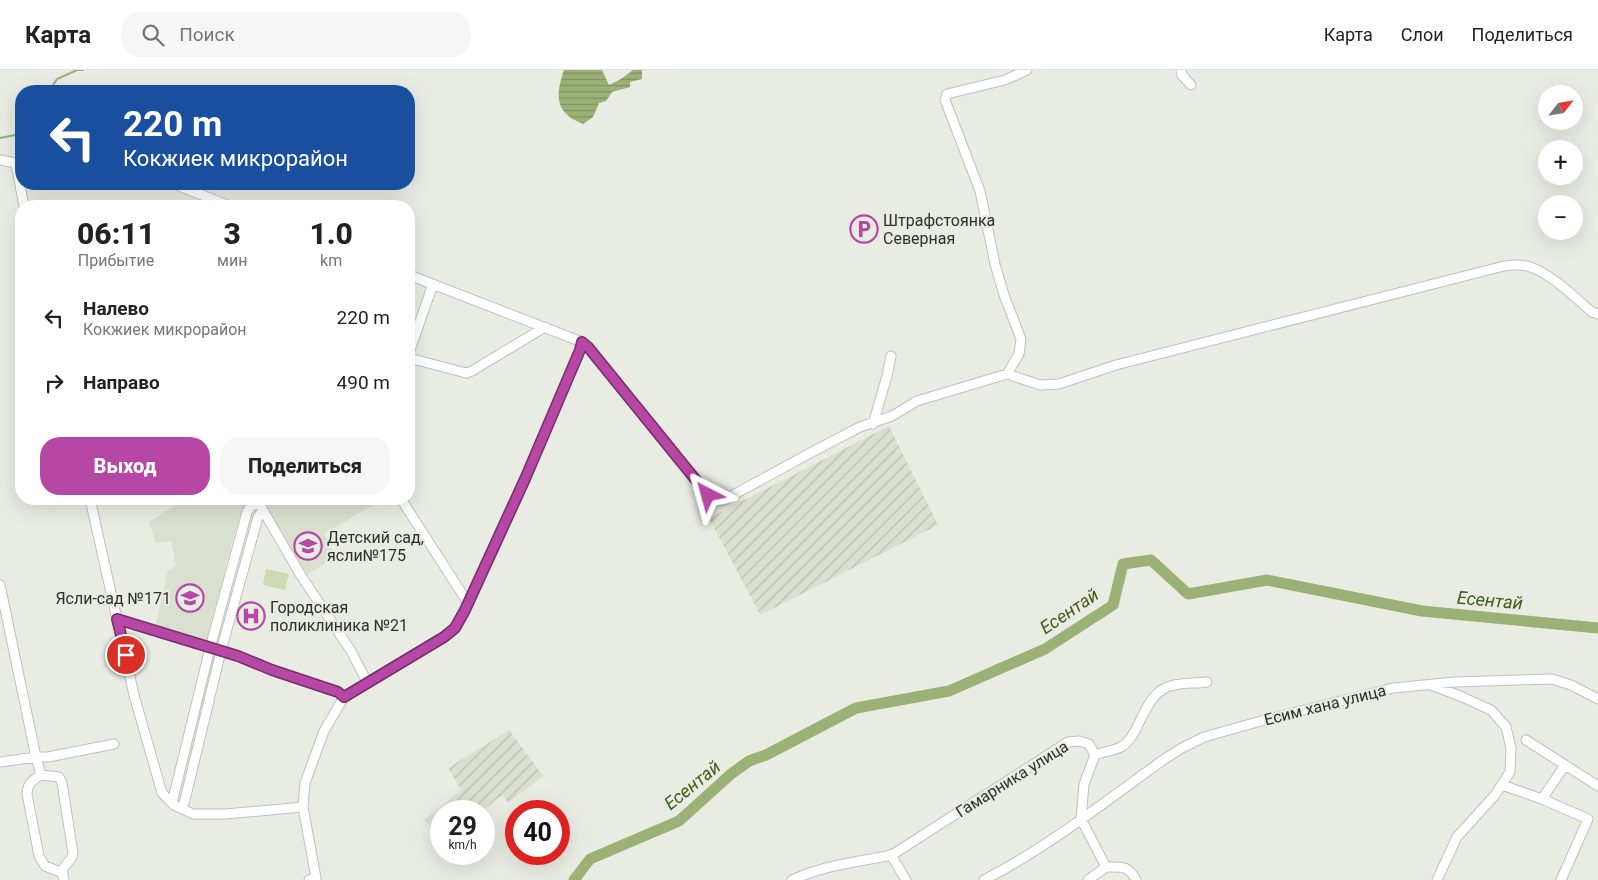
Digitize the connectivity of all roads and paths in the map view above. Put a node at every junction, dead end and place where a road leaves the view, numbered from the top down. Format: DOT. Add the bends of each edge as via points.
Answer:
graph roads {
  1 [pos="1027,70"];
  2 [pos="1181,70"];
  3 [pos="1191,85"];
  4 [pos="0,160"];
  5 [pos="15,163"];
  6 [pos="189,190"];
  7 [pos="213,200"];
  8 [pos="415,277"];
  9 [pos="433,284"];
  10 [pos="1598,314"];
  11 [pos="545,326"];
  12 [pos="415,336"];
  13 [pos="582,342"];
  14 [pos="891,356"];
  15 [pos="415,360"];
  16 [pos="1006,374"];
  17 [pos="873,424"];
  18 [pos="91,505"];
  19 [pos="252,505"];
  20 [pos="260,505"];
  21 [pos="405,505"];
  22 [pos="0,585"];
  23 [pos="468,603"];
  24 [pos="117,619"];
  25 [pos="210,648"];
  26 [pos="221,651"];
  27 [pos="368,682"];
  28 [pos="1207,682"];
  29 [pos="1428,684"];
  30 [pos="344,697"];
  31 [pos="1598,700"];
  32 [pos="1526,740"];
  33 [pos="114,744"];
  34 [pos="1095,754"];
  35 [pos="34,757"];
  36 [pos="0,762"];
  37 [pos="1565,765"];
  38 [pos="41,775"];
  39 [pos="1502,785"];
  40 [pos="1598,786"];
  41 [pos="1542,799"];
  42 [pos="172,803"];
  43 [pos="303,807"];
  44 [pos="182,808"];
  45 [pos="1078,821"];
  46 [pos="891,855"];
  47 [pos="1106,867"];
  48 [pos="63,877"];
  49 [pos="312,879"];
  50 [pos="792,880"];
  51 [pos="906,880"];
  52 [pos="984,880"];
  53 [pos="1088,880"];
  54 [pos="1136,880"];
  55 [pos="1437,880"];
  56 [pos="1561,880"];
  1 -- 16 [label="street" via="1006,80 947,94 945,100 980,191 994,264 1021,339 1018,354"];
  2 -- 3 [label="street"];
  4 -- 5 [label="street"];
  6 -- 7 [label="street"];
  8 -- 9 [label="street"];
  9 -- 11 [label="street"];
  9 -- 12 [label="street"];
  10 -- 16 [label="street" via="1538,270 1528,266 1510,266 1116,365 1059,384 1040,385"];
  11 -- 13 [label="street"];
  11 -- 15 [label="street" via="466,373"];
  13 -- 17 [label="street" via="714,501 724,500 828,443"];
  13 -- 23 [label="street" via="525,479"];
  14 -- 17 [label="street"];
  16 -- 17 [label="street" via="917,401"];
  18 -- 24 [label="street"];
  19 -- 25 [label="street" via="247,512"];
  20 -- 26 [label="street"];
  20 -- 27 [label="street"];
  21 -- 23 [label="street"];
  22 -- 35 [label="street"];
  23 -- 27 [label="street" via="455,628 444,637"];
  24 -- 25 [label="street"];
  24 -- 42 [label="street" via="134,695 162,793"];
  25 -- 26 [label="street"];
  25 -- 42 [label="street"];
  26 -- 30 [label="street" via="338,692"];
  26 -- 44 [label="street"];
  27 -- 30 [label="street"];
  28 -- 34 [label="street, Гамарника улица" via="1166,688 1145,710 1128,742"];
  29 -- 31 [label="street, Есим хана улица" via="1552,679"];
  29 -- 39 [label="street" via="1491,710 1506,728 1511,748 1510,772"];
  29 -- 45 [label="street, Есим хана улица" via="1393,688 1204,737 1163,760"];
  30 -- 43 [label="street" via="324,731 305,783"];
  32 -- 37 [label="street"];
  33 -- 35 [label="street"];
  34 -- 45 [label="street" via="1084,784"];
  34 -- 46 [label="street, Гамарника улица" via="1089,744 1068,742"];
  35 -- 36 [label="street"];
  35 -- 38 [label="street"];
  37 -- 40 [label="street"];
  37 -- 41 [label="street"];
  38 -- 48 [label="street" via="28,786 27,794 39,856 45,866"];
  38 -- 48 [label="street" via="59,777 62,783 73,855 63,867"];
  39 -- 41 [label="street"];
  39 -- 55 [label="street" via="1457,837"];
  41 -- 56 [label="street" via="1588,820"];
  42 -- 44 [label="street"];
  43 -- 44 [label="street" via="226,814 193,814"];
  43 -- 49 [label="street"];
  45 -- 47 [label="street"];
  45 -- 52 [label="street, Есим хана улица" via="1026,857"];
  46 -- 50 [label="street, Гамарника улица" via="826,868"];
  46 -- 51 [label="street"];
  47 -- 53 [label="street"];
  47 -- 54 [label="street" via="1128,869"];
}
